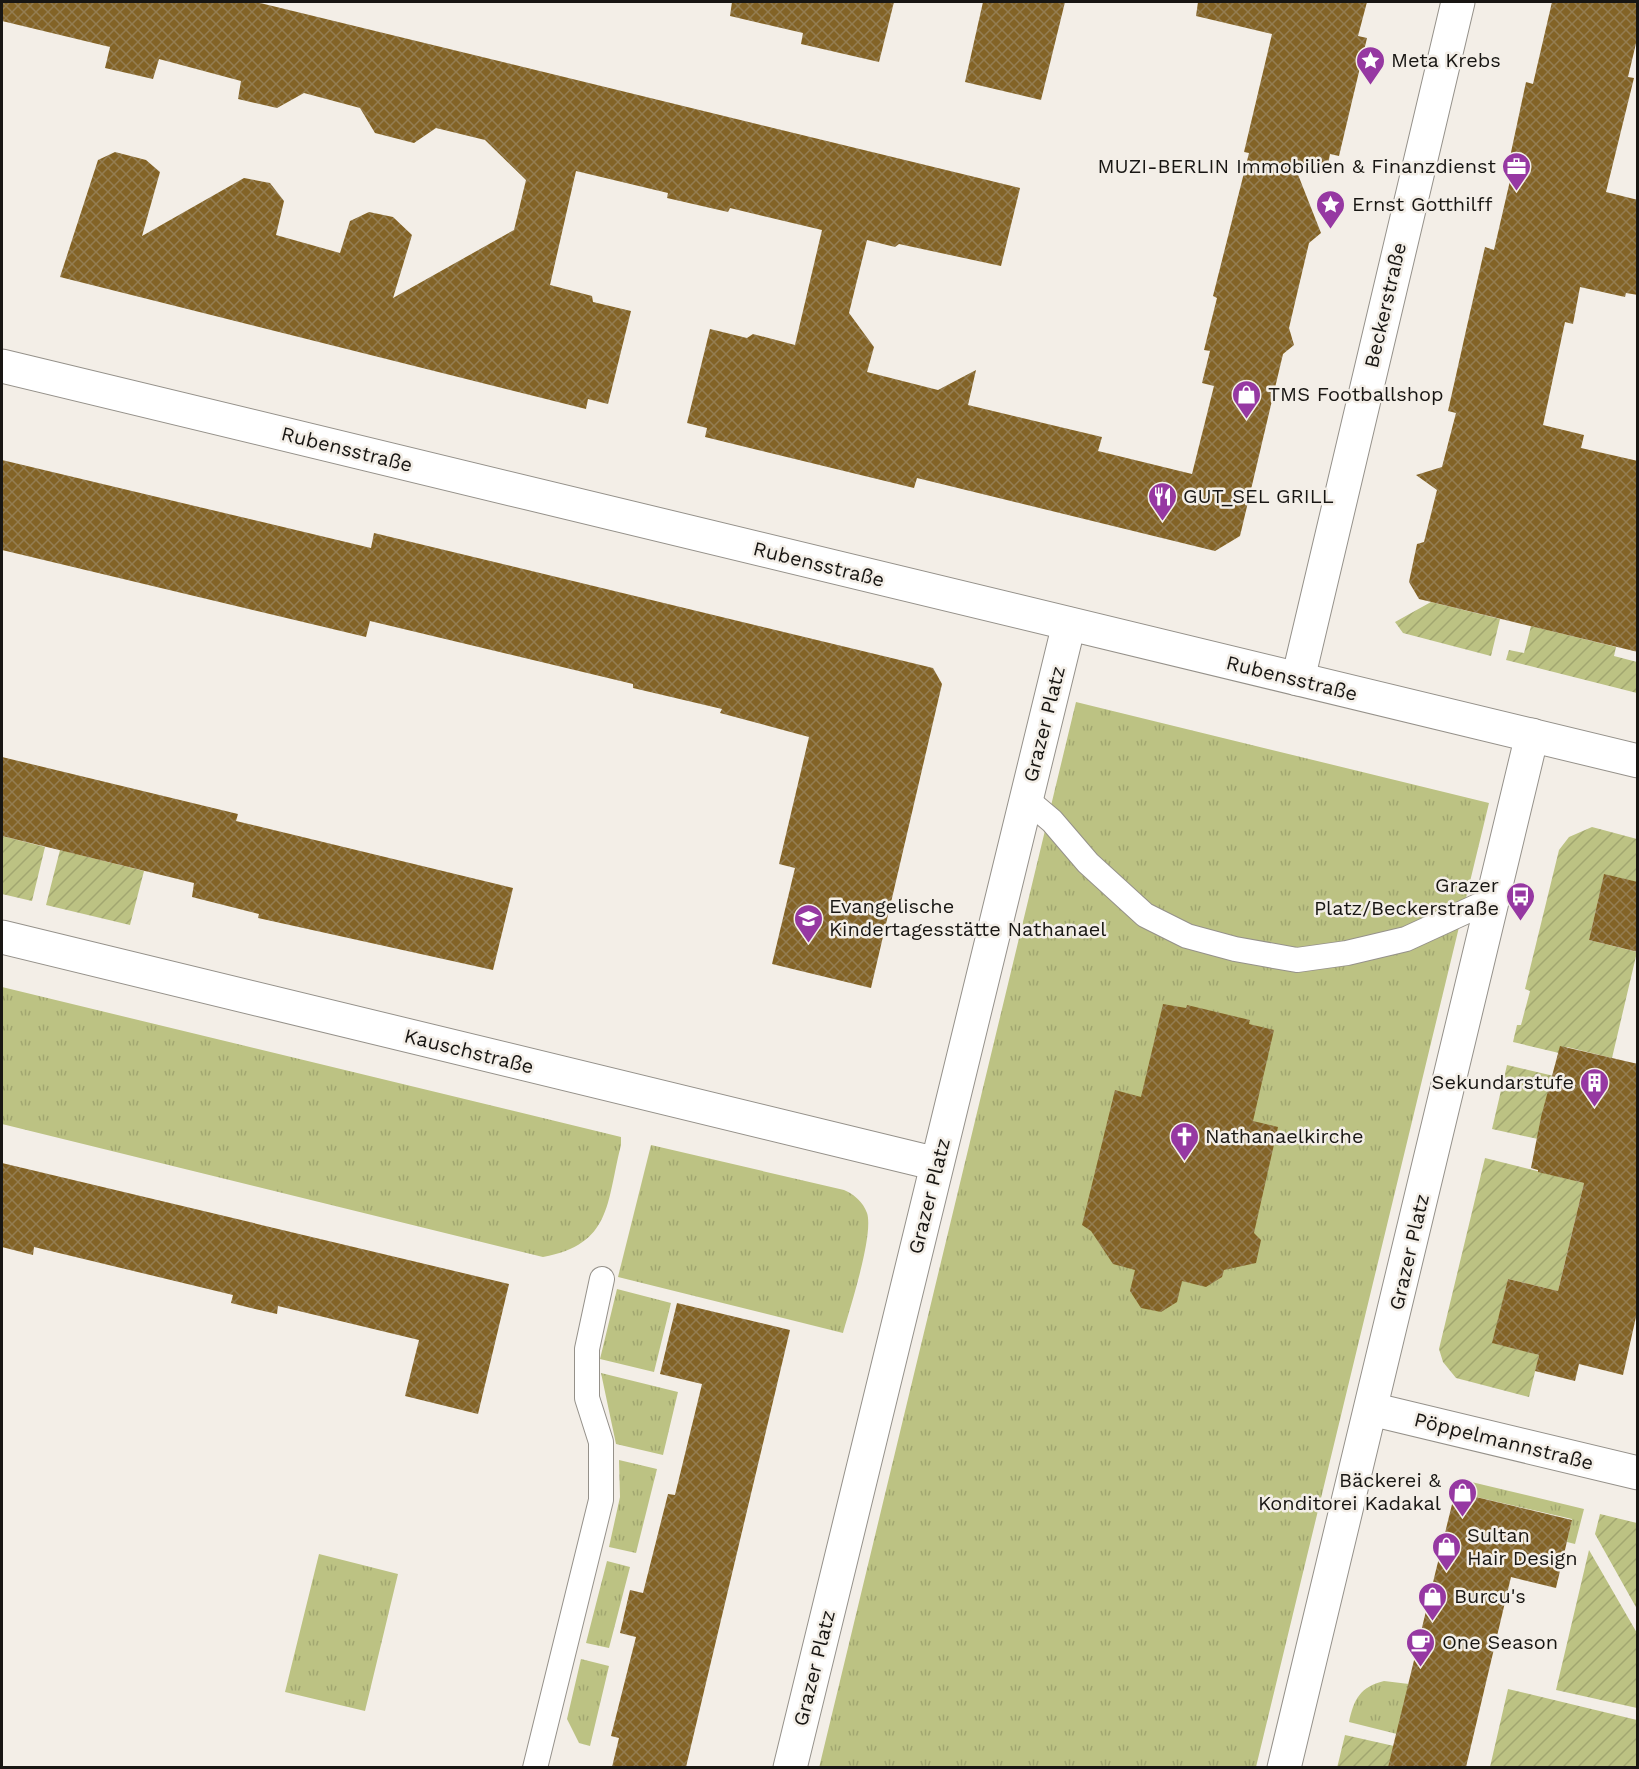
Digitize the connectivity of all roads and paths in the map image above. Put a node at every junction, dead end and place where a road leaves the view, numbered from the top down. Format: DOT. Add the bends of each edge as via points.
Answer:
graph roads {
  1 [pos="1458,2"];
  2 [pos="2,366"];
  3 [pos="1069,624"];
  4 [pos="1298,679"];
  5 [pos="1532,735"];
  6 [pos="1638,761"];
  7 [pos="1026,800"];
  8 [pos="1493,899"];
  9 [pos="2,937"];
  10 [pos="937,1164"];
  11 [pos="602,1279"];
  12 [pos="1371,1409"];
  13 [pos="1638,1473"];
  14 [pos="535,1767"];
  15 [pos="790,1767"];
  16 [pos="1284,1767"];
  1 -- 4 [label="street, Beckerstraße"];
  2 -- 3 [label="street, Rubensstraße"];
  3 -- 4 [label="street, Rubensstraße"];
  3 -- 7 [label="street, Grazer Platz"];
  4 -- 5 [label="street, Rubensstraße"];
  5 -- 6 [label="street, Rubensstraße"];
  5 -- 8 [label="street, Grazer Platz"];
  7 -- 8 [label="lane" via="1052,821 1088,863 1144,915 1187,936 1235,949 1297,960 1347,953 1406,939"];
  7 -- 10 [label="street, Grazer Platz"];
  8 -- 12 [label="street, Grazer Platz"];
  9 -- 10 [label="street, Kauschstraße"];
  10 -- 15 [label="street, Grazer Platz"];
  11 -- 14 [label="lane" via="586,1349 587,1398 601,1442 601,1500"];
  12 -- 13 [label="street, Pöppelmannstraße"];
  12 -- 16 [label="street, Grazer Platz"];
}
